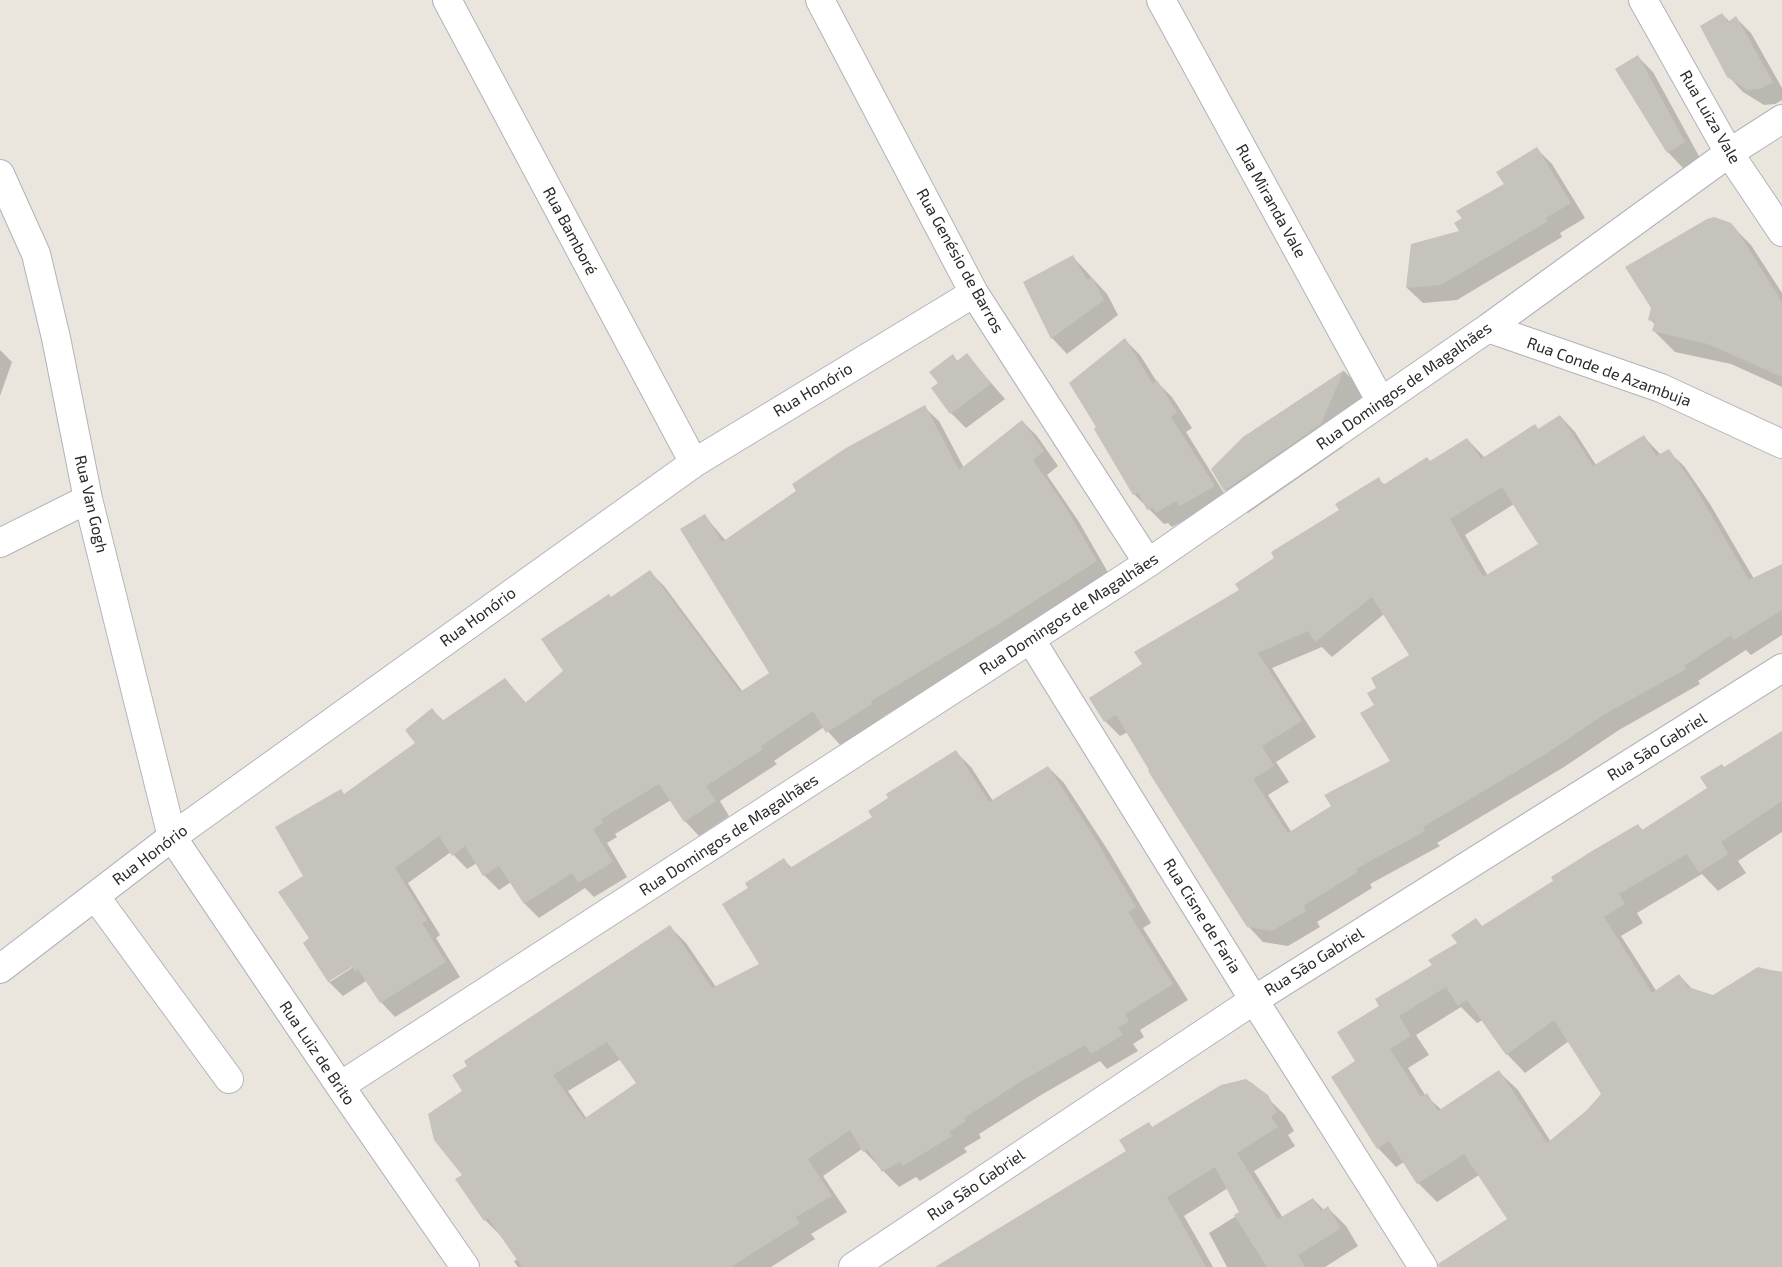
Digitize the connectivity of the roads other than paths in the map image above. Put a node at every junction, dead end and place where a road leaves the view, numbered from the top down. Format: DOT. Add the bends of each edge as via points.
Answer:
graph roads {
  1 [pos="447,0"];
  2 [pos="820,0"];
  3 [pos="1160,0"];
  4 [pos="1643,0"];
  5 [pos="1782,119"];
  6 [pos="1729,153"];
  7 [pos="0,174"];
  8 [pos="1782,232"];
  9 [pos="974,292"];
  10 [pos="1488,328"];
  11 [pos="1381,402"];
  12 [pos="1782,444"];
  13 [pos="694,463"];
  14 [pos="88,499"];
  15 [pos="0,543"];
  16 [pos="1148,563"];
  17 [pos="1031,640"];
  18 [pos="1782,668"];
  19 [pos="172,837"];
  20 [pos="95,896"];
  21 [pos="0,969"];
  22 [pos="1254,1000"];
  23 [pos="229,1079"];
  24 [pos="340,1086"];
  25 [pos="466,1267"];
  26 [pos="853,1267"];
  27 [pos="1423,1267"];
  1 -- 13 [label="street, Rua Bamboré"];
  2 -- 9 [label="street, Rua Genésio de Barros"];
  3 -- 11 [label="street, Rua Miranda Vale"];
  4 -- 6 [label="street, Rua Luiza Vale"];
  5 -- 6 [label="street, Rua Domingos de Magalhães"];
  6 -- 8 [label="street, Rua Luiza Vale"];
  6 -- 10 [label="street, Rua Domingos de Magalhães"];
  7 -- 14 [label="street, Rua Van Gogh" via="36,254"];
  9 -- 13 [label="street, Rua Honório"];
  9 -- 16 [label="street, Rua Genésio de Barros"];
  10 -- 11 [label="street, Rua Domingos de Magalhães"];
  10 -- 12 [label="street, Rua Conde de Azambuja" via="1660,388"];
  11 -- 16 [label="street, Rua Domingos de Magalhães"];
  13 -- 19 [label="street, Rua Honório"];
  14 -- 15 [label="street"];
  14 -- 19 [label="street, Rua Van Gogh"];
  16 -- 17 [label="street, Rua Domingos de Magalhães"];
  17 -- 22 [label="street, Rua Cisne de Faria"];
  17 -- 24 [label="street, Rua Domingos de Magalhães"];
  18 -- 22 [label="street, Rua São Gabriel"];
  19 -- 20 [label="street, Rua Honório"];
  19 -- 24 [label="street, Rua Luiz de Brito"];
  20 -- 21 [label="street, Rua Honório"];
  20 -- 23 [label="street"];
  22 -- 26 [label="street, Rua São Gabriel"];
  22 -- 27 [label="street, Rua Cisne de Faria"];
  24 -- 25 [label="street, Rua Luiz de Brito"];
}
